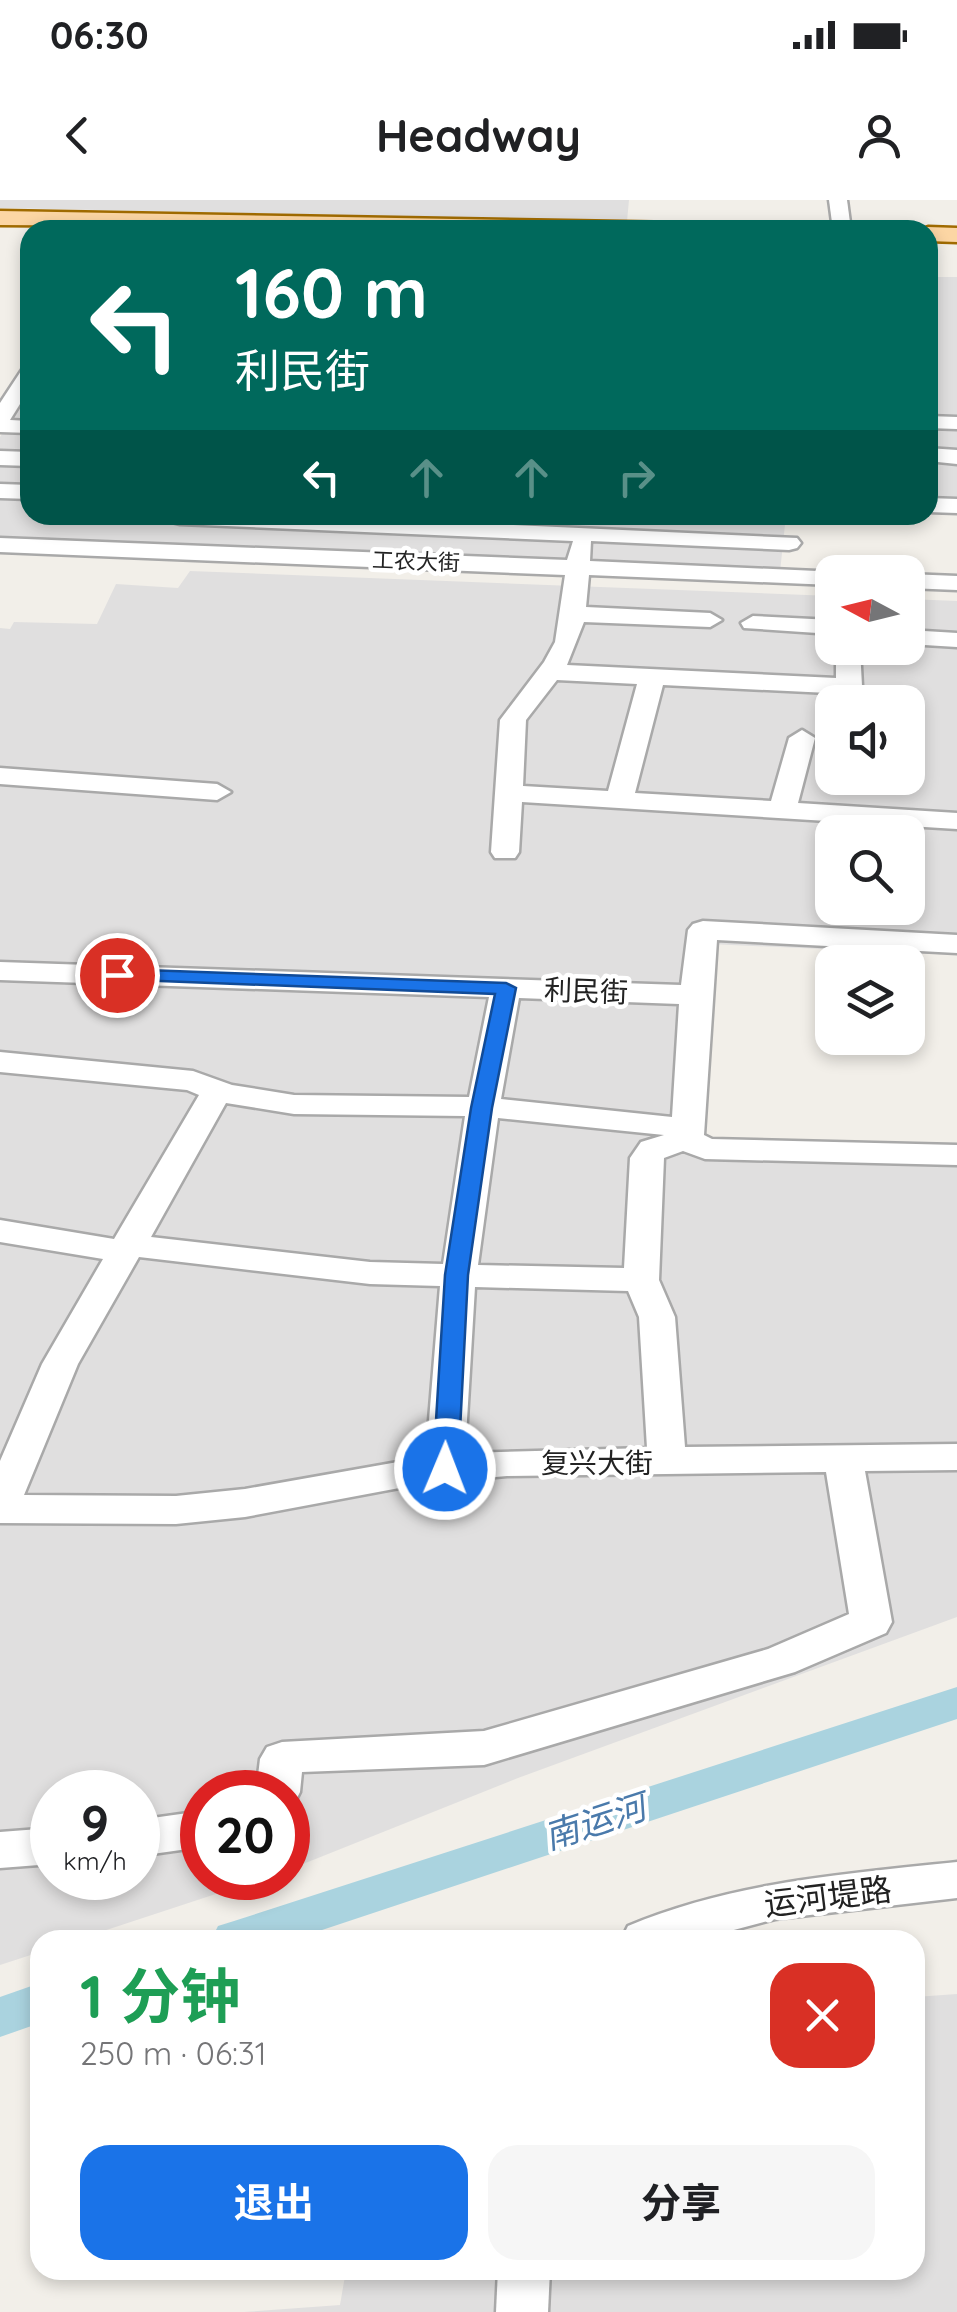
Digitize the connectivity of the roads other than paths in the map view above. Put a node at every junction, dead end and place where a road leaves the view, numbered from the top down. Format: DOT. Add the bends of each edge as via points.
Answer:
graph roads {
  1 [pos="0,218"];
  2 [pos="30,220"];
  3 [pos="20,392"];
  4 [pos="0,422"];
  5 [pos="586,525"];
  6 [pos="597,525"];
  7 [pos="790,525"];
  8 [pos="788,543"];
  9 [pos="0,545"];
  10 [pos="576,568"];
  11 [pos="786,576"];
  12 [pos="815,577"];
  13 [pos="925,582"];
  14 [pos="957,583"];
  15 [pos="575,614"];
  16 [pos="710,620"];
  17 [pos="753,623"];
  18 [pos="815,626"];
  19 [pos="925,638"];
  20 [pos="957,640"];
  21 [pos="848,665"];
  22 [pos="552,672"];
  23 [pos="652,677"];
  24 [pos="802,738"];
  25 [pos="0,776"];
  26 [pos="217,792"];
  27 [pos="509,793"];
  28 [pos="620,798"];
  29 [pos="783,809"];
  30 [pos="957,820"];
  31 [pos="505,852"];
  32 [pos="957,944"];
  33 [pos="0,970"];
  34 [pos="506,988"];
  35 [pos="695,995"];
  36 [pos="0,1062"];
  37 [pos="216,1093"];
  38 [pos="482,1108"];
  39 [pos="687,1134"];
  40 [pos="957,1156"];
  41 [pos="0,1231"];
  42 [pos="127,1249"];
  43 [pos="456,1275"];
  44 [pos="642,1280"];
  45 [pos="957,1457"];
  46 [pos="844,1458"];
  47 [pos="667,1462"];
  48 [pos="445,1469"];
  49 [pos="0,1508"];
  50 [pos="281,1770"];
  51 [pos="30,1848"];
  52 [pos="0,1850"];
  53 [pos="957,1880"];
  54 [pos="668,1930"];
  55 [pos="524,2280"];
  56 [pos="522,2312"];
  1 -- 2 [label="main road"];
  3 -- 4 [label="street"];
  5 -- 10 [label="street"];
  6 -- 8 [label="street"];
  7 -- 8 [label="street"];
  8 -- 11 [label="street"];
  9 -- 10 [label="street, 工农大街"];
  10 -- 11 [label="street, 工农大街"];
  10 -- 15 [label="street"];
  11 -- 12 [label="street, 工农大街"];
  13 -- 14 [label="street"];
  15 -- 16 [label="street"];
  15 -- 22 [label="street"];
  17 -- 18 [label="street"];
  19 -- 20 [label="street"];
  21 -- 23 [label="street" via="849,686"];
  22 -- 23 [label="street"];
  22 -- 27 [label="street" via="513,720"];
  23 -- 28 [label="street"];
  24 -- 29 [label="street"];
  25 -- 26 [label="street"];
  27 -- 28 [label="street"];
  27 -- 31 [label="street"];
  28 -- 29 [label="street"];
  29 -- 30 [label="street"];
  32 -- 35 [label="street" via="703,930"];
  33 -- 34 [label="street, 利民街"];
  34 -- 35 [label="street, 利民街"];
  34 -- 38 [label="street"];
  35 -- 39 [label="street"];
  36 -- 37 [label="street" via="193,1081"];
  37 -- 38 [label="street" via="344,1108"];
  37 -- 42 [label="street"];
  38 -- 39 [label="street"];
  38 -- 43 [label="street"];
  39 -- 40 [label="street" via="705,1149"];
  39 -- 44 [label="street" via="652,1149 647,1158"];
  41 -- 42 [label="street"];
  42 -- 43 [label="street"];
  42 -- 49 [label="street" via="60,1364"];
  43 -- 44 [label="street"];
  43 -- 48 [label="street"];
  44 -- 47 [label="street" via="657,1317"];
  45 -- 46 [label="street, 复兴大街"];
  46 -- 47 [label="street, 复兴大街"];
  46 -- 50 [label="street" via="871,1622 780,1661 484,1748 302,1755 282,1760"];
  47 -- 48 [label="street, 复兴大街"];
  48 -- 49 [label="street, 复兴大街" via="176,1510"];
  51 -- 52 [label="street"];
  53 -- 54 [label="street, 运河堤路" via="775,1900"];
  55 -- 56 [label="street"];
}
